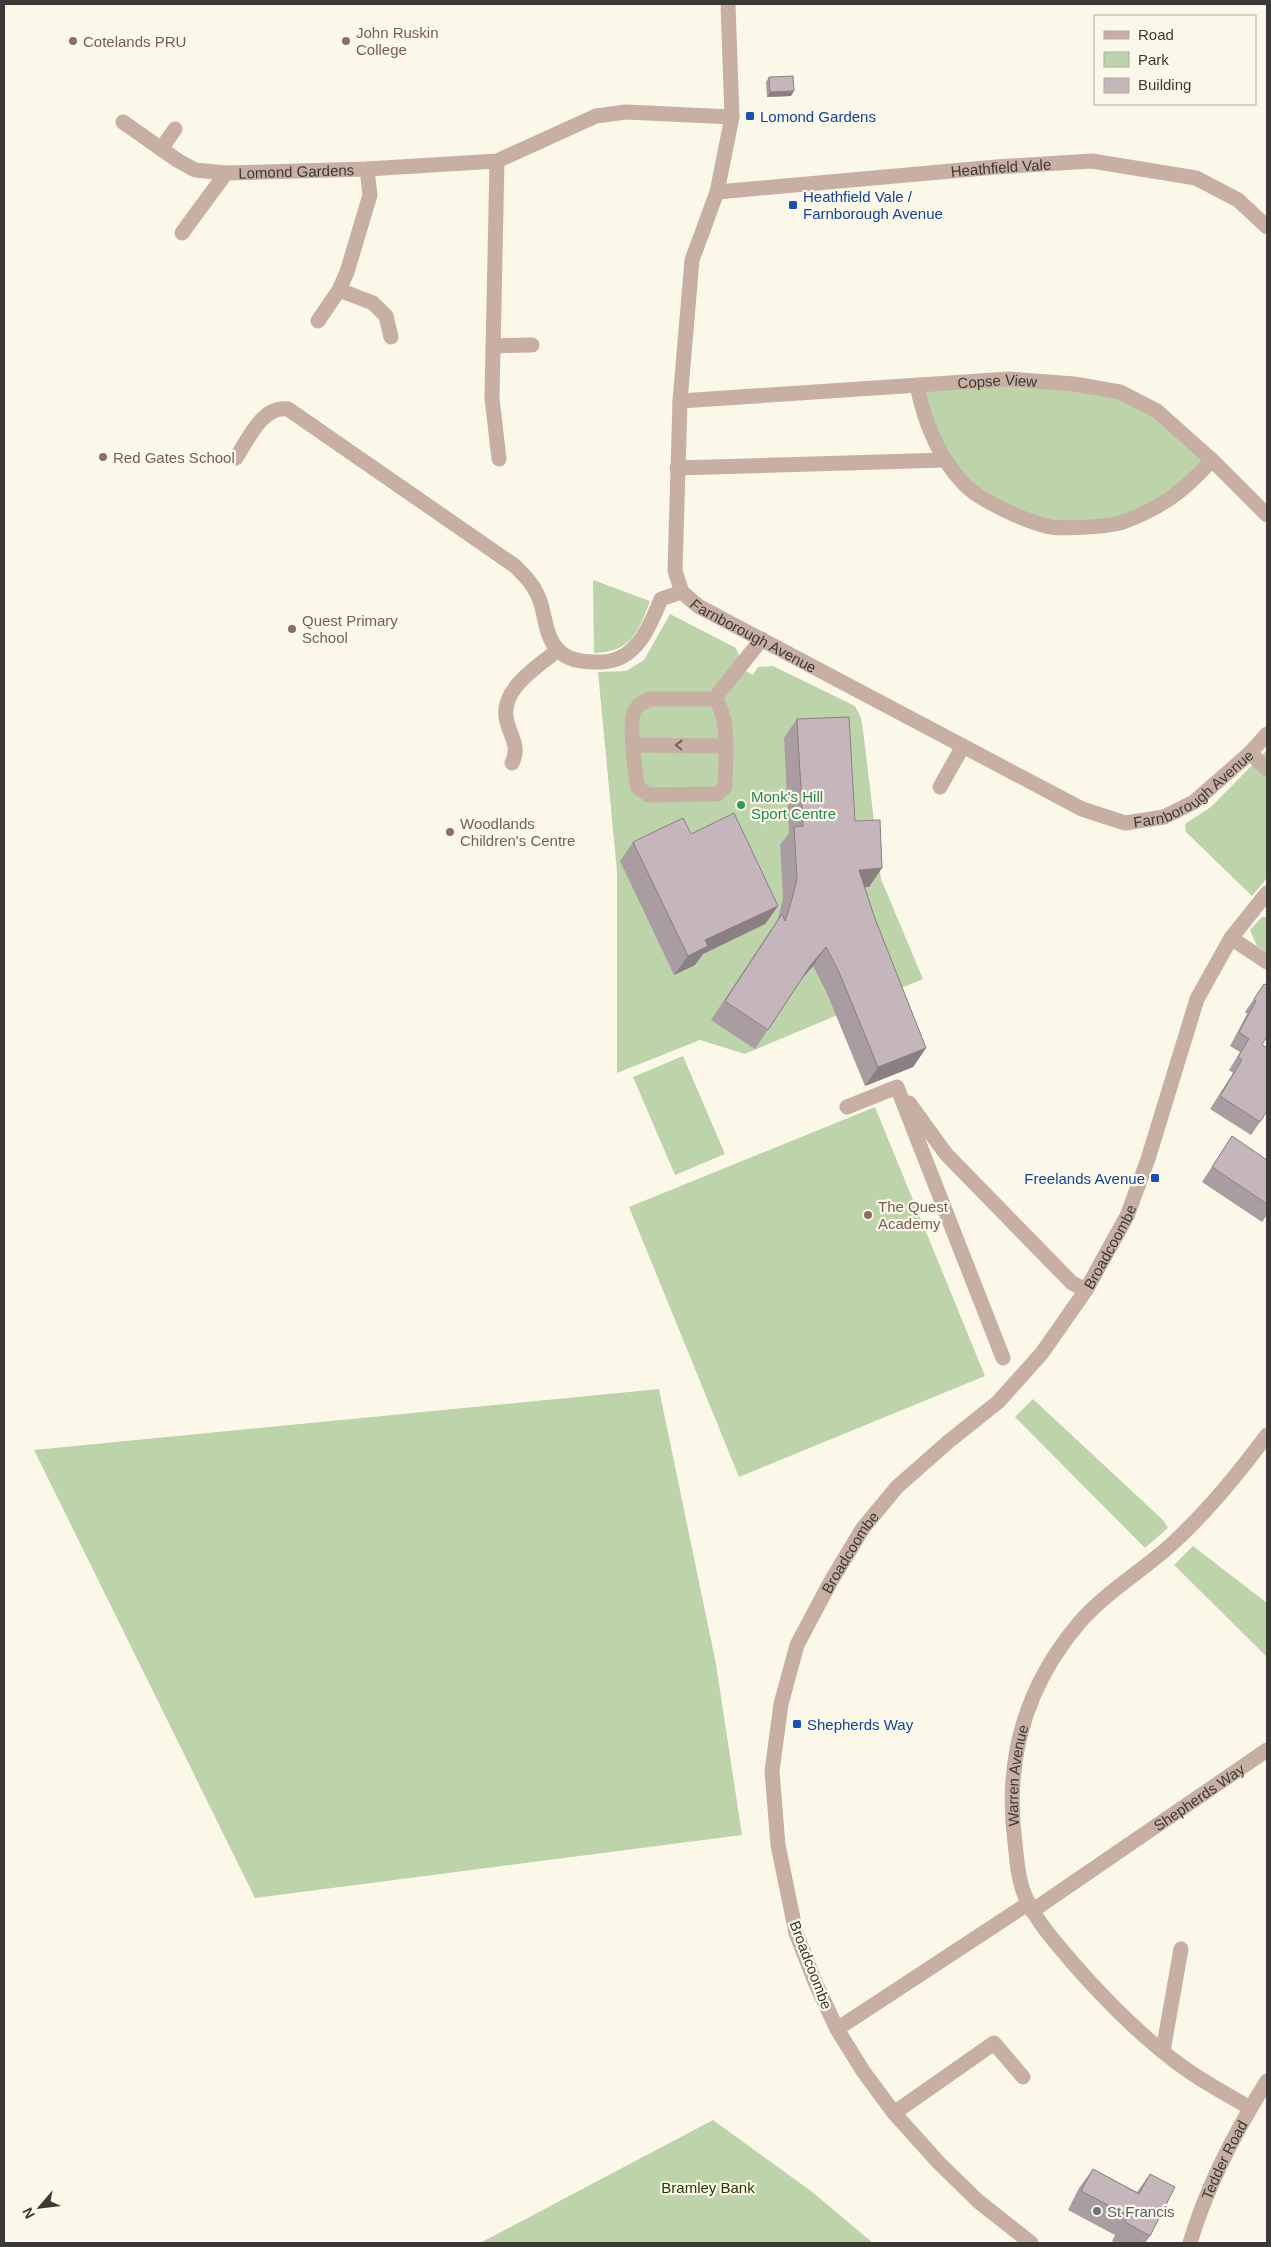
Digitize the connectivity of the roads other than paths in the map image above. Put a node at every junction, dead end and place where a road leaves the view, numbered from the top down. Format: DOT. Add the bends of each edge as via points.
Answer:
graph roads {
  1 [pos="728,4"];
  2 [pos="732,117"];
  3 [pos="124,122"];
  4 [pos="175,129"];
  5 [pos="161,149"];
  6 [pos="497,160"];
  7 [pos="367,169"];
  8 [pos="226,173"];
  9 [pos="718,192"];
  10 [pos="1267,227"];
  11 [pos="182,233"];
  12 [pos="339,290"];
  13 [pos="318,321"];
  14 [pos="390,337"];
  15 [pos="532,345"];
  16 [pos="493,346"];
  17 [pos="917,385"];
  18 [pos="680,401"];
  19 [pos="236,458"];
  20 [pos="499,459"];
  21 [pos="945,460"];
  22 [pos="1212,460"];
  23 [pos="677,468"];
  24 [pos="1267,515"];
  25 [pos="682,592"];
  26 [pos="762,639"];
  27 [pos="558,650"];
  28 [pos="714,699"];
  29 [pos="1267,734"];
  30 [pos="634,745"];
  31 [pos="725,746"];
  32 [pos="963,746"];
  33 [pos="1250,753"];
  34 [pos="512,763"];
  35 [pos="1267,769"];
  36 [pos="940,787"];
  37 [pos="1267,894"];
  38 [pos="1231,938"];
  39 [pos="1267,962"];
  40 [pos="897,1087"];
  41 [pos="847,1108"];
  42 [pos="1086,1290"];
  43 [pos="1003,1358"];
  44 [pos="1267,1435"];
  45 [pos="1267,1750"];
  46 [pos="1030,1907"];
  47 [pos="1181,1950"];
  48 [pos="837,2029"];
  49 [pos="1163,2051"];
  50 [pos="1023,2077"];
  51 [pos="1267,2081"];
  52 [pos="1250,2108"];
  53 [pos="894,2113"];
  54 [pos="1031,2243"];
  55 [pos="1190,2243"];
  1 -- 2 [label="street, Farnborough Avenue"];
  2 -- 6 [label="street, Lomond Gardens" via="626,112 596,116"];
  2 -- 9 [label="street, Farnborough Avenue"];
  3 -- 5 [label="street, Lomond Gardens"];
  4 -- 5 [label="street"];
  5 -- 8 [label="street, Lomond Gardens" via="195,170"];
  6 -- 7 [label="street, Lomond Gardens"];
  6 -- 16 [label="street"];
  7 -- 8 [label="street, Lomond Gardens"];
  7 -- 12 [label="street, Lomond Gardens" via="370,195"];
  8 -- 11 [label="street, Lomond Gardens"];
  9 -- 10 [label="street, Heathfield Vale" via="1092,161 1196,178 1238,200"];
  9 -- 18 [label="street, Farnborough Avenue" via="692,260"];
  12 -- 13 [label="street, Lomond Gardens"];
  12 -- 14 [label="street" via="372,303 386,316"];
  15 -- 16 [label="street"];
  16 -- 20 [label="street" via="492,398"];
  17 -- 18 [label="street, Copse View"];
  17 -- 21 [label="street" via="922,408"];
  17 -- 22 [label="street, Copse View" via="1009,379 1074,384 1120,392 1157,411"];
  18 -- 23 [label="street, Farnborough Avenue"];
  19 -- 27 [label="street" via="264,417 272,410 288,409 515,566 530,580 539,598 548,632"];
  21 -- 22 [label="street" via="964,485 994,504 1051,527 1121,523 1159,506 1188,487"];
  21 -- 23 [label="street"];
  22 -- 24 [label="street, Copse View"];
  23 -- 25 [label="street, Farnborough Avenue" via="675,571"];
  25 -- 26 [label="street, Farnborough Avenue" via="698,606"];
  25 -- 27 [label="street" via="661,599 640,642 628,654 612,661 582,662 570,660"];
  26 -- 28 [label="street"];
  26 -- 32 [label="street, Farnborough Avenue"];
  27 -- 34 [label="street" via="525,676 509,698 506,722 516,746"];
  28 -- 30 [label="street" via="649,699 638,705 633,714"];
  28 -- 31 [label="street" via="721,705"];
  29 -- 33 [label="street, Farnborough Avenue"];
  31 -- 30 [label="street, one-way"];
  30 -- 31 [label="street" via="634,772 638,788 649,795 717,794 725,787"];
  32 -- 33 [label="street, Farnborough Avenue" via="1082,809 1126,823 1164,817 1194,802"];
  32 -- 36 [label="street"];
  33 -- 35 [label="street"];
  37 -- 38 [label="street, Broadcoombe"];
  38 -- 39 [label="street"];
  38 -- 42 [label="street, Broadcoombe" via="1197,1000 1127,1216"];
  40 -- 41 [label="street"];
  40 -- 42 [label="street" via="946,1154 1072,1283"];
  40 -- 43 [label="street"];
  42 -- 48 [label="street, Broadcoombe" via="1042,1353 998,1402 898,1487 863,1528 796,1645 781,1704 772,1771 778,1845 796,1933"];
  44 -- 46 [label="street, Warren Avenue" via="1235,1478 1173,1543 1106,1596 1079,1623 1034,1691 1020,1733 1012,1772 1010,1812 1021,1885"];
  45 -- 46 [label="street, Shepherds Way"];
  46 -- 48 [label="street, Shepherds Way"];
  46 -- 49 [label="street, Warren Avenue" via="1056,1944 1099,1993"];
  47 -- 49 [label="street"];
  48 -- 53 [label="street, Broadcoombe" via="862,2071"];
  49 -- 52 [label="street, Warren Avenue"];
  50 -- 53 [label="street" via="994,2043"];
  51 -- 52 [label="street, Tedder Road"];
  52 -- 55 [label="street, Tedder Road" via="1214,2176"];
  53 -- 54 [label="street, Broadcoombe" via="978,2201"];
}
